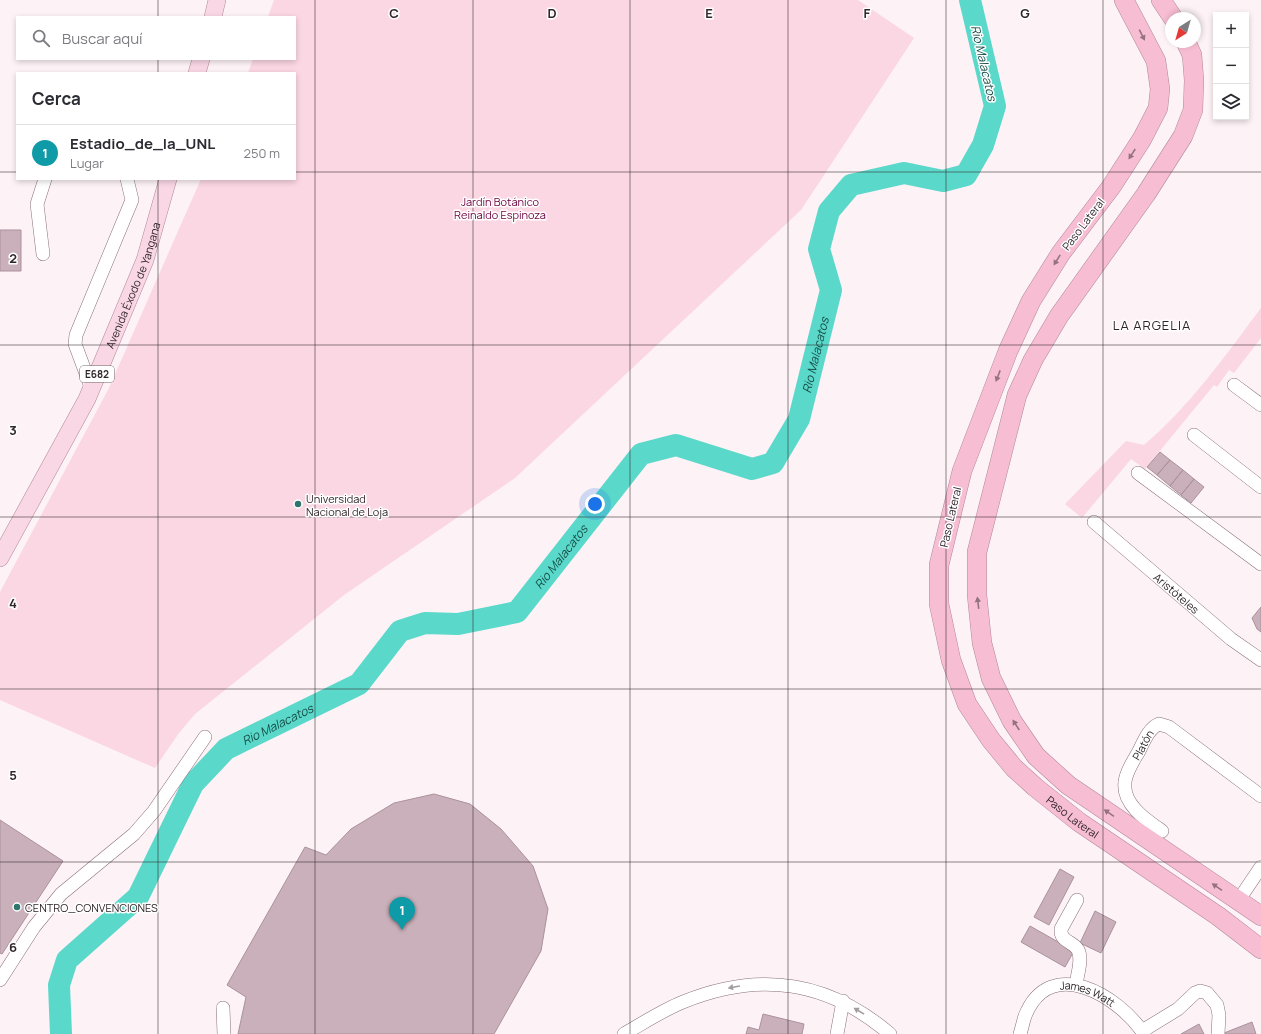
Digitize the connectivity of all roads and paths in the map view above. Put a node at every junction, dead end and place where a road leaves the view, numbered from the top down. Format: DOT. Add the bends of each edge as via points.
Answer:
graph roads {
  1 [pos="217,0"];
  2 [pos="1124,0"];
  3 [pos="1161,0"];
  4 [pos="1169,12"];
  5 [pos="213,16"];
  6 [pos="1189,48"];
  7 [pos="201,60"];
  8 [pos="197,72"];
  9 [pos="45,180"];
  10 [pos="127,180"];
  11 [pos="168,180"];
  12 [pos="43,254"];
  13 [pos="1234,384"];
  14 [pos="91,387"];
  15 [pos="1261,405"];
  16 [pos="1194,434"];
  17 [pos="1138,473"];
  18 [pos="1261,487"];
  19 [pos="1094,522"];
  20 [pos="0,558"];
  21 [pos="1261,564"];
  22 [pos="1261,660"];
  23 [pos="205,737"];
  24 [pos="1261,796"];
  25 [pos="1162,831"];
  26 [pos="1261,867"];
  27 [pos="1077,900"];
  28 [pos="1238,901"];
  29 [pos="1261,916"];
  30 [pos="1261,949"];
  31 [pos="0,980"];
  32 [pos="1076,985"];
  33 [pos="843,1001"];
  34 [pos="223,1008"];
  35 [pos="1143,1033"];
  36 [pos="224,1034"];
  37 [pos="624,1034"];
  38 [pos="837,1034"];
  39 [pos="890,1034"];
  40 [pos="1020,1034"];
  41 [pos="1218,1034"];
  1 -- 5 [label="main road"];
  2 -- 30 [label="highway, Paso Lateral, one-way" via="1156,61 1160,89 1158,108 1115,181 1061,253 1031,301 1008,351 962,471 939,565 940,604 950,660 967,704 1014,768 1079,822 1218,916"];
  3 -- 4 [label="highway"];
  28 -- 6 [label="highway, Paso Lateral, one-way" via="1068,785 1036,756 1012,721 991,678 982,643 977,595 977,552 1017,395 1032,360 1059,316 1146,194 1183,136 1192,110 1194,80 1192,55"];
  7 -- 8 [label="main road"];
  9 -- 12 [label="street" via="37,204"];
  10 -- 14 [label="street" via="132,200 76,334 75,344"];
  11 -- 14 [label="main road, Avenida Éxodo de Yangana / E682" via="145,260"];
  13 -- 15 [label="street"];
  14 -- 20 [label="main road, Avenida Éxodo de Yangana / E682"];
  16 -- 18 [label="street"];
  17 -- 21 [label="street"];
  19 -- 22 [label="street, Aristóteles" via="1231,639"];
  23 -- 31 [label="street" via="154,811 134,834 61,894 34,927"];
  24 -- 25 [label="street, Platón" via="1169,727 1155,725 1128,771 1125,792 1135,810"];
  26 -- 28 [label="street"];
  27 -- 32 [label="street" via="1061,929 1063,938 1078,949 1080,956"];
  28 -- 29 [label="highway, Paso Lateral"];
  32 -- 35 [label="street, James Watt" via="1089,988 1121,1007"];
  32 -- 40 [label="street, James Watt" via="1050,988 1039,996 1025,1016"];
  33 -- 37 [label="street, one-way" via="784,985 755,983 712,991 681,1002"];
  33 -- 38 [label="street"];
  39 -- 33 [label="street, one-way" via="872,1018"];
  34 -- 36 [label="street"];
  35 -- 41 [label="street" via="1178,1009 1194,993 1200,992 1207,993 1217,1005"];
}
